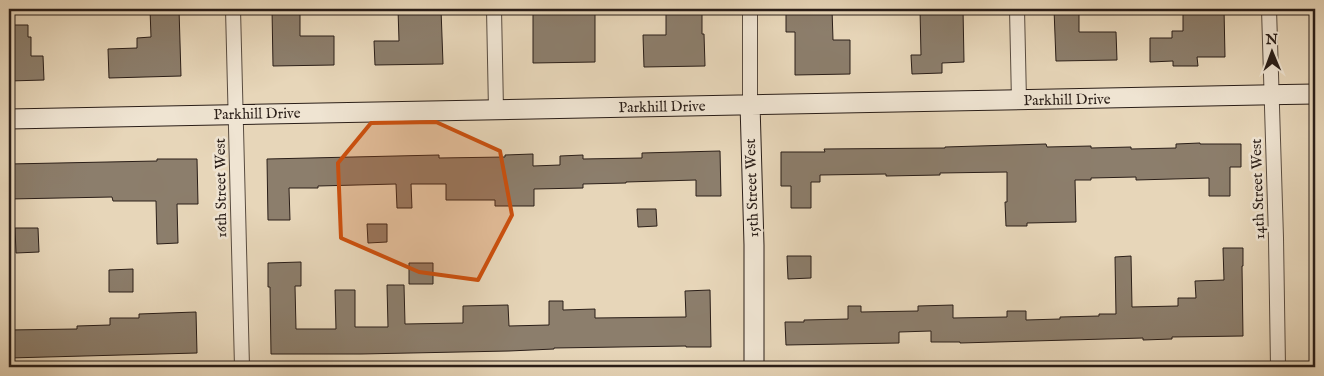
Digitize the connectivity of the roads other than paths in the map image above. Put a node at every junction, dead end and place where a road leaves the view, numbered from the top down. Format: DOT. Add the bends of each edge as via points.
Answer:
graph roads {
  1 [pos="233,9"];
  2 [pos="494,9"];
  3 [pos="750,9"];
  4 [pos="1018,9"];
  5 [pos="1269,9"];
  6 [pos="1315,94"];
  7 [pos="1271,95"];
  8 [pos="1019,100"];
  9 [pos="750,104"];
  10 [pos="496,110"];
  11 [pos="236,115"];
  12 [pos="9,119"];
  13 [pos="242,367"];
  14 [pos="754,367"];
  15 [pos="1278,367"];
  1 -- 11 [label="street, 16th Street West"];
  2 -- 10 [label="street"];
  3 -- 9 [label="street, 15th Street West"];
  4 -- 8 [label="street"];
  5 -- 7 [label="street, 14th Street West"];
  6 -- 7 [label="street, Parkhill Drive"];
  7 -- 8 [label="street, Parkhill Drive"];
  7 -- 15 [label="street, 14th Street West"];
  8 -- 9 [label="street, Parkhill Drive"];
  9 -- 10 [label="street, Parkhill Drive"];
  9 -- 14 [label="street, 15th Street West"];
  10 -- 11 [label="street, Parkhill Drive"];
  11 -- 12 [label="street, Parkhill Drive"];
  11 -- 13 [label="street, 16th Street West"];
}
